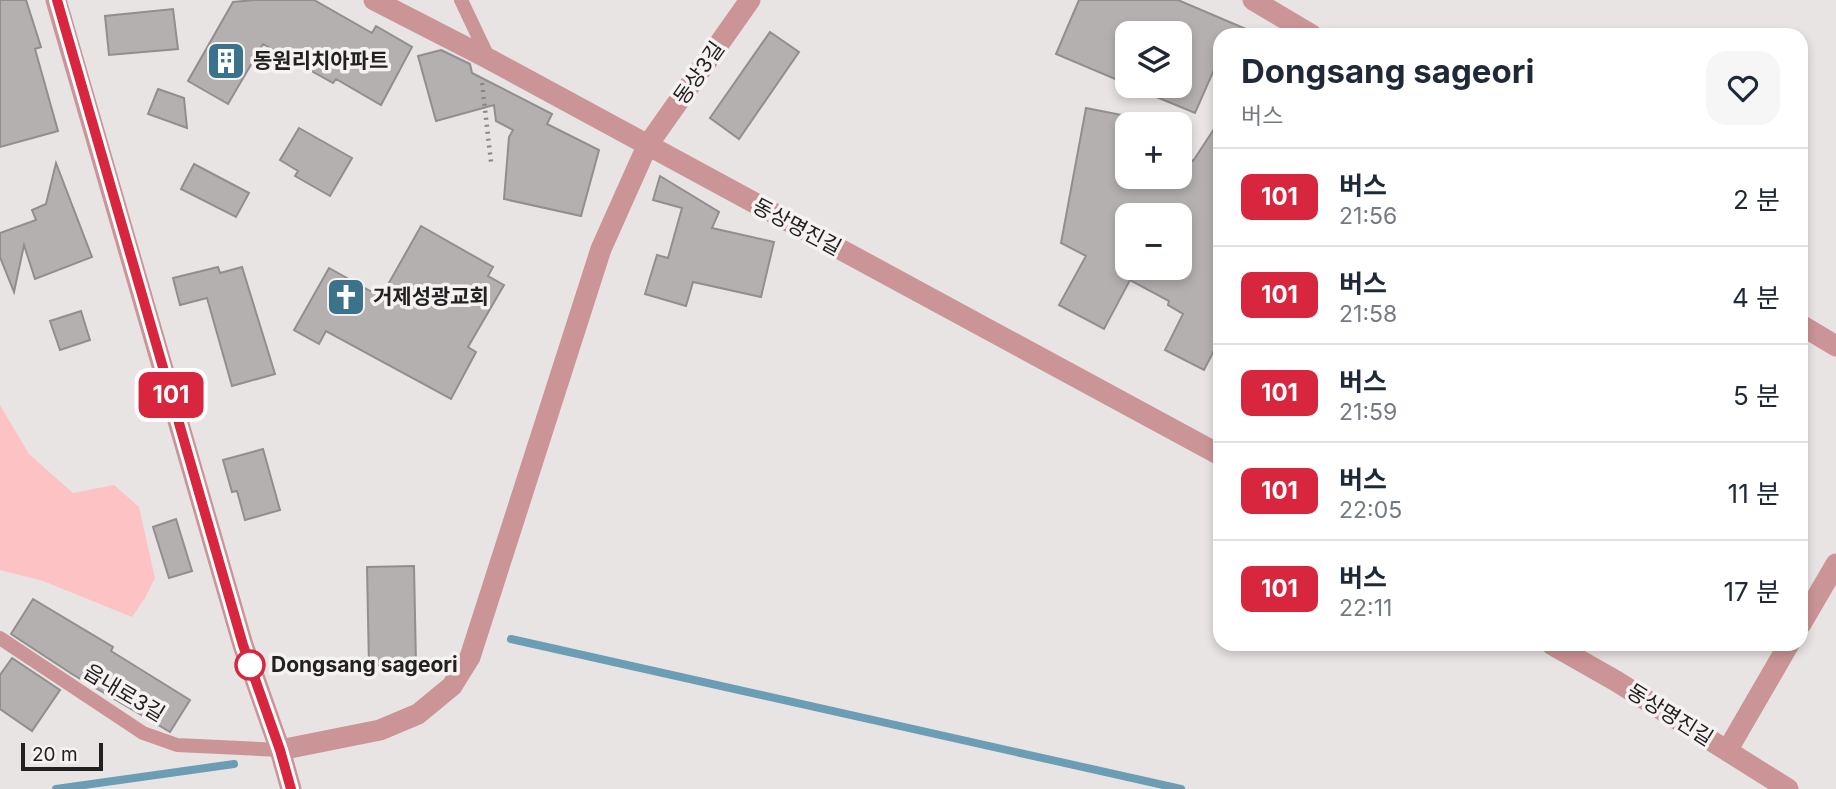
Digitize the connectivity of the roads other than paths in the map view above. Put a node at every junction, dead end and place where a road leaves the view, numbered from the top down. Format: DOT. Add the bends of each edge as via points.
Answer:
graph roads {
  1 [pos="57,0"];
  2 [pos="374,0"];
  3 [pos="461,0"];
  4 [pos="750,0"];
  5 [pos="1253,0"];
  6 [pos="1300,28"];
  7 [pos="484,57"];
  8 [pos="647,146"];
  9 [pos="1808,329"];
  10 [pos="1836,346"];
  11 [pos="1213,451"];
  12 [pos="1836,564"];
  13 [pos="1808,612"];
  14 [pos="0,638"];
  15 [pos="1563,651"];
  16 [pos="1785,651"];
  17 [pos="280,750"];
  18 [pos="1727,751"];
  19 [pos="291,789"];
  20 [pos="1788,789"];
  1 -- 17 [label="street" via="243,645"];
  2 -- 7 [label="street, 동상명진길"];
  3 -- 7 [label="lane"];
  4 -- 8 [label="street, 동상3길"];
  5 -- 6 [label="street"];
  7 -- 8 [label="street, 동상명진길"];
  8 -- 11 [label="street, 동상명진길"];
  8 -- 17 [label="street, 동상3길" via="601,249 470,657 452,686 418,714 380,730"];
  9 -- 10 [label="street"];
  12 -- 13 [label="street"];
  14 -- 17 [label="lane, 읍내로3길" via="143,733 177,745"];
  15 -- 18 [label="street, 동상명진길"];
  16 -- 18 [label="street"];
  17 -- 19 [label="street"];
  18 -- 20 [label="street, 동상명진길"];
}
